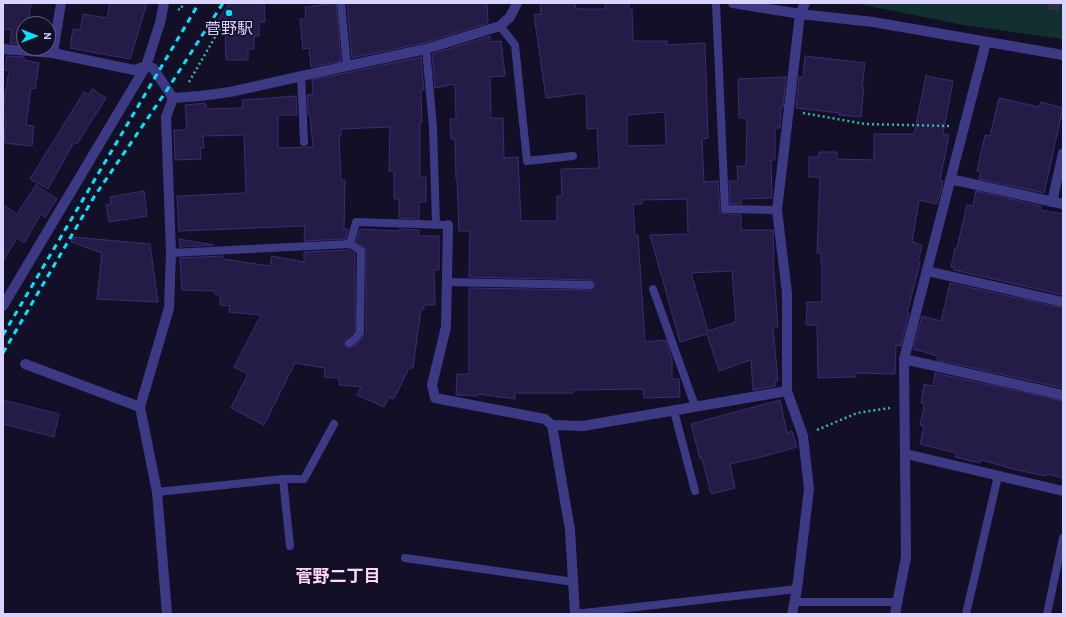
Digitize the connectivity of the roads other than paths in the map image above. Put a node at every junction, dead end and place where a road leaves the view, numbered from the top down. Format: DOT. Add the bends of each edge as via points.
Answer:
graph roads {
  1 [pos="60,3"];
  2 [pos="164,3"];
  3 [pos="341,3"];
  4 [pos="517,3"];
  5 [pos="716,3"];
  6 [pos="733,3"];
  7 [pos="805,3"];
  8 [pos="800,14"];
  9 [pos="500,26"];
  10 [pos="56,32"];
  11 [pos="986,42"];
  12 [pos="3,49"];
  13 [pos="426,49"];
  14 [pos="16,50"];
  15 [pos="56,54"];
  16 [pos="1063,55"];
  17 [pos="146,66"];
  18 [pos="347,66"];
  19 [pos="301,76"];
  20 [pos="177,97"];
  21 [pos="304,142"];
  22 [pos="1063,153"];
  23 [pos="572,156"];
  24 [pos="950,179"];
  25 [pos="1052,202"];
  26 [pos="1063,204"];
  27 [pos="777,210"];
  28 [pos="436,225"];
  29 [pos="448,225"];
  30 [pos="350,244"];
  31 [pos="172,253"];
  32 [pos="927,271"];
  33 [pos="447,282"];
  34 [pos="590,285"];
  35 [pos="653,289"];
  36 [pos="1063,302"];
  37 [pos="3,306"];
  38 [pos="349,343"];
  39 [pos="904,360"];
  40 [pos="25,364"];
  41 [pos="786,391"];
  42 [pos="1063,395"];
  43 [pos="695,406"];
  44 [pos="140,407"];
  45 [pos="674,411"];
  46 [pos="334,424"];
  47 [pos="552,425"];
  48 [pos="906,454"];
  49 [pos="998,476"];
  50 [pos="283,479"];
  51 [pos="695,491"];
  52 [pos="1063,491"];
  53 [pos="157,492"];
  54 [pos="1063,538"];
  55 [pos="290,546"];
  56 [pos="405,558"];
  57 [pos="574,582"];
  58 [pos="797,589"];
  59 [pos="794,602"];
  60 [pos="897,602"];
  61 [pos="167,614"];
  62 [pos="575,614"];
  63 [pos="792,614"];
  64 [pos="895,614"];
  65 [pos="966,614"];
  66 [pos="1047,614"];
  1 -- 10 [label="street"];
  2 -- 17 [label="street"];
  3 -- 18 [label="lane"];
  4 -- 9 [label="street" via="510,17"];
  5 -- 27 [label="lane" via="725,210"];
  6 -- 8 [label="street"];
  7 -- 8 [label="street"];
  8 -- 11 [label="street" via="872,22"];
  8 -- 27 [label="street"];
  9 -- 13 [label="street"];
  9 -- 23 [label="lane" via="515,45 527,161"];
  11 -- 16 [label="street"];
  11 -- 24 [label="street"];
  12 -- 14 [label="street"];
  13 -- 18 [label="street"];
  13 -- 28 [label="lane" via="433,126"];
  15 -- 17 [label="street" via="134,70"];
  17 -- 20 [label="street" via="153,68"];
  17 -- 37 [label="street"];
  18 -- 19 [label="street"];
  19 -- 20 [label="street" via="230,92"];
  19 -- 21 [label="lane"];
  20 -- 31 [label="street" via="166,117"];
  22 -- 25 [label="street"];
  24 -- 25 [label="street"];
  24 -- 32 [label="street"];
  25 -- 26 [label="street"];
  27 -- 41 [label="street" via="786,293"];
  28 -- 29 [label="lane"];
  28 -- 30 [label="lane" via="356,222"];
  29 -- 33 [label="street"];
  30 -- 31 [label="lane"];
  30 -- 38 [label="lane" via="361,251 360,332"];
  31 -- 44 [label="street" via="169,308"];
  32 -- 36 [label="street"];
  32 -- 39 [label="street"];
  33 -- 34 [label="lane"];
  33 -- 47 [label="street" via="446,327 432,384 435,398 544,419"];
  35 -- 43 [label="lane"];
  39 -- 42 [label="street"];
  39 -- 48 [label="street"];
  40 -- 44 [label="street"];
  41 -- 43 [label="street"];
  41 -- 58 [label="street" via="803,436 809,489"];
  43 -- 45 [label="street"];
  44 -- 53 [label="street"];
  45 -- 47 [label="street" via="583,426"];
  45 -- 51 [label="lane"];
  46 -- 50 [label="lane" via="304,479"];
  47 -- 57 [label="street" via="570,530"];
  48 -- 49 [label="street"];
  48 -- 60 [label="street" via="906,557"];
  49 -- 52 [label="street"];
  49 -- 65 [label="lane"];
  50 -- 53 [label="lane"];
  50 -- 55 [label="lane"];
  53 -- 61 [label="street"];
  54 -- 66 [label="lane"];
  56 -- 57 [label="lane"];
  57 -- 62 [label="street"];
  58 -- 59 [label="street"];
  58 -- 62 [label="lane"];
  59 -- 60 [label="lane"];
  59 -- 63 [label="street"];
  60 -- 64 [label="street"];
}
